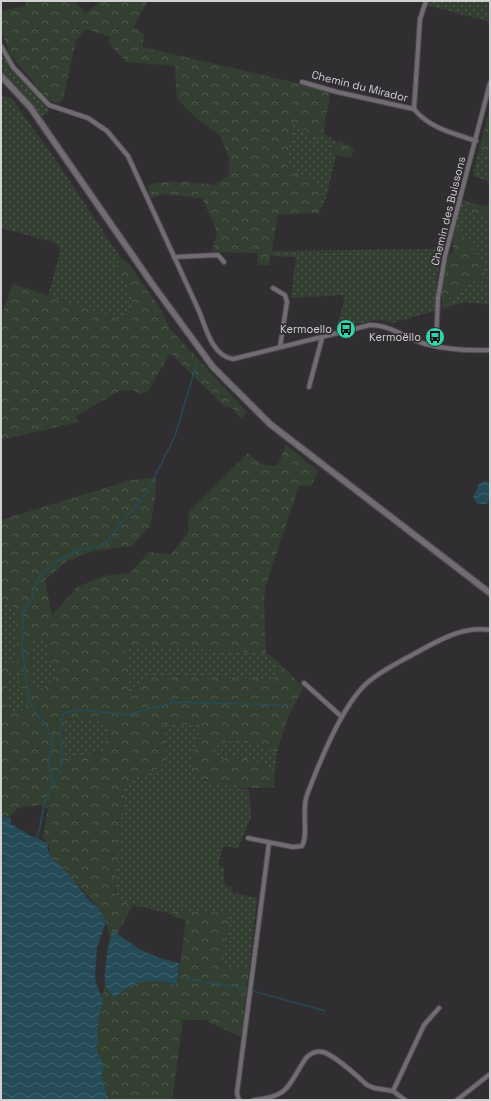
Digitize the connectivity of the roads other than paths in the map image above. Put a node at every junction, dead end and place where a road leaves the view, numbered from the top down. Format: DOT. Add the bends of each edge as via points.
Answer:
graph roads {
  1 [pos="426,1"];
  2 [pos="1,46"];
  3 [pos="1,76"];
  4 [pos="302,82"];
  5 [pos="490,84"];
  6 [pos="414,109"];
  7 [pos="476,141"];
  8 [pos="174,257"];
  9 [pos="224,262"];
  10 [pos="272,288"];
  11 [pos="322,338"];
  12 [pos="436,346"];
  13 [pos="280,347"];
  14 [pos="490,350"];
  15 [pos="309,387"];
  16 [pos="490,593"];
  17 [pos="490,630"];
  18 [pos="304,683"];
  19 [pos="342,717"];
  20 [pos="248,838"];
  21 [pos="269,842"];
  22 [pos="439,1008"];
  23 [pos="490,1074"];
  24 [pos="393,1091"];
  25 [pos="239,1100"];
  26 [pos="254,1100"];
  27 [pos="405,1100"];
  28 [pos="457,1100"];
  1 -- 6 [label="street" via="420,19"];
  2 -- 8 [label="street" via="13,67 50,105 88,118 107,131 128,156"];
  3 -- 16 [label="main road" via="30,107 213,367 270,424"];
  4 -- 6 [label="street, Chemin du Mirador"];
  5 -- 7 [label="street, Chemin des Buissons"];
  6 -- 7 [label="street, Chemin du Mirador" via="430,124"];
  7 -- 12 [label="street, Chemin des Buissons" via="440,280"];
  8 -- 9 [label="street" via="218,255"];
  8 -- 13 [label="street" via="209,337 224,358 233,360"];
  10 -- 13 [label="street" via="285,295 287,302"];
  11 -- 12 [label="street" via="370,325 380,325"];
  11 -- 13 [label="street"];
  11 -- 15 [label="street"];
  12 -- 14 [label="street"];
  17 -- 19 [label="street" via="467,630 454,634 381,673 358,692"];
  18 -- 19 [label="street"];
  19 -- 21 [label="street" via="306,797 302,846"];
  20 -- 21 [label="street"];
  21 -- 25 [label="street" via="237,1093"];
  22 -- 24 [label="street" via="424,1025"];
  23 -- 28 [label="street"];
  24 -- 26 [label="street" via="374,1088 329,1055 318,1051 306,1058 284,1092"];
  24 -- 27 [label="street"];
}
